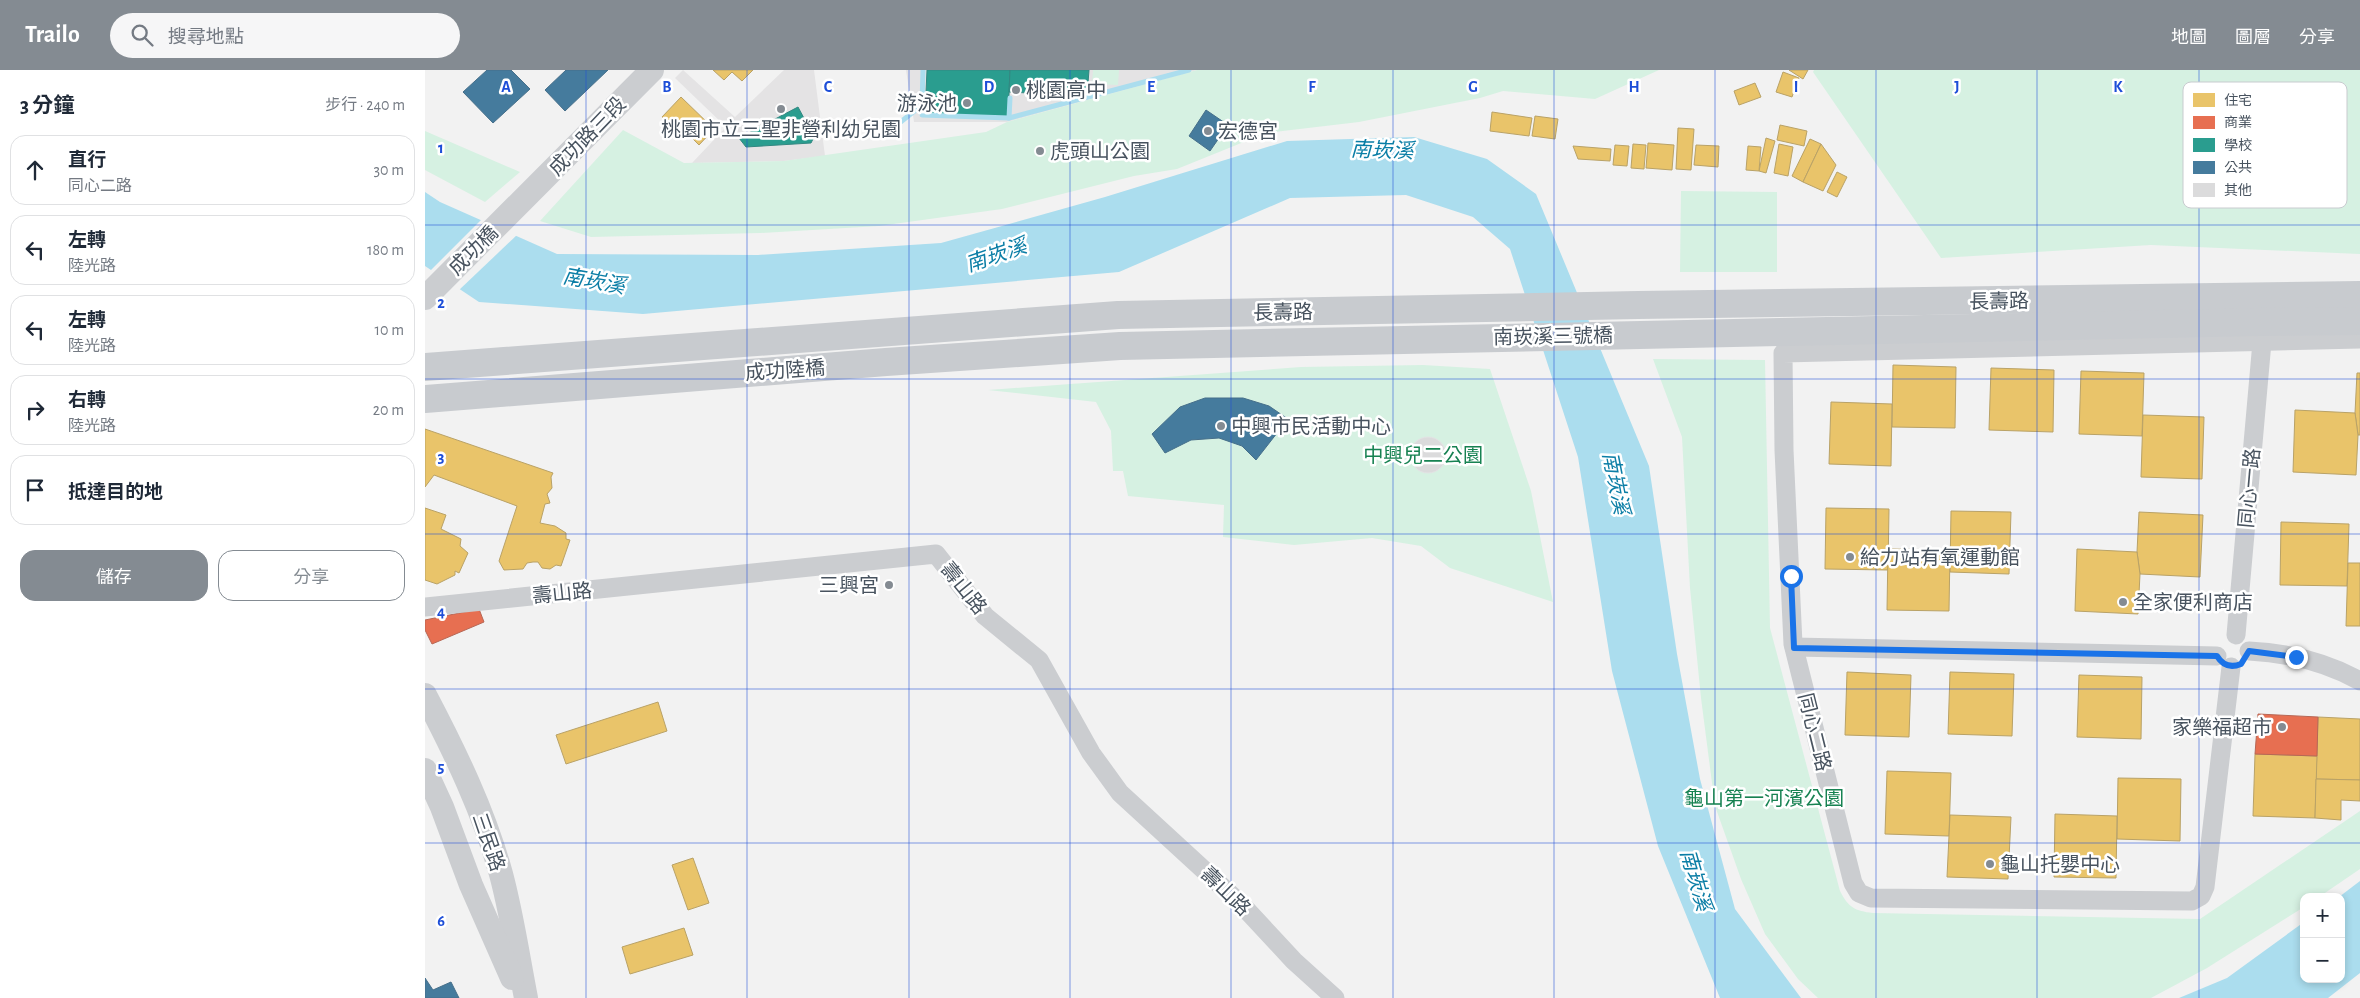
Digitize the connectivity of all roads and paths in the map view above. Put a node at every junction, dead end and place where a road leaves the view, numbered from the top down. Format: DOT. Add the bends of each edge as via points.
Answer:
graph roads {
  1 [pos="652,70"];
  2 [pos="521,202"];
  3 [pos="2360,295"];
  4 [pos="425,298"];
  5 [pos="1638,305"];
  6 [pos="1448,308"];
  7 [pos="2303,310"];
  8 [pos="1118,315"];
  9 [pos="2360,321"];
  10 [pos="1658,334"];
  11 [pos="1448,339"];
  12 [pos="2360,339"];
  13 [pos="2262,342"];
  14 [pos="1120,346"];
  15 [pos="425,367"];
  16 [pos="438,398"];
  17 [pos="425,607"];
  18 [pos="2236,635"];
  19 [pos="1793,646"];
  20 [pos="2249,651"];
  21 [pos="2222,658"];
  22 [pos="2360,682"];
  23 [pos="425,695"];
  24 [pos="425,770"];
  25 [pos="521,998"];
  26 [pos="526,998"];
  27 [pos="1335,998"];
  1 -- 2 [label="street, 成功路三段"];
  2 -- 4 [label="street, 成功橋"];
  3 -- 7 [label="main road, 長壽路"];
  5 -- 6 [label="main road, 南崁溪三號橋"];
  5 -- 7 [label="main road, 長壽路"];
  6 -- 8 [label="main road, 長壽路"];
  7 -- 9 [label="main road, 長壽路"];
  7 -- 10 [label="main road, 長壽路"];
  8 -- 15 [label="main road, 成功陸橋"];
  10 -- 11 [label="main road, 南崁溪三號橋"];
  11 -- 14 [label="main road, 長壽路"];
  12 -- 13 [label="street"];
  13 -- 18 [label="street, 同心一路"];
  13 -- 19 [label="street, 同心二路" via="1783,353"];
  14 -- 16 [label="main road, 成功陸橋"];
  17 -- 27 [label="street, 壽山路" via="936,554 985,616 1039,660 1091,753 1120,793 1242,905"];
  18 -- 20 [label="street" via="2244,639"];
  18 -- 21 [label="street" via="2222,638"];
  19 -- 21 [label="street"];
  19 -- 21 [label="street, 同心二路" via="1853,883 1859,893 1871,898 2192,901 2201,896 2205,887"];
  20 -- 21 [label="street" via="2241,664"];
  20 -- 22 [label="street" via="2322,664"];
  23 -- 26 [label="street, 三民路" via="486,828 501,876"];
  24 -- 25 [label="street, 三民路"];
}
